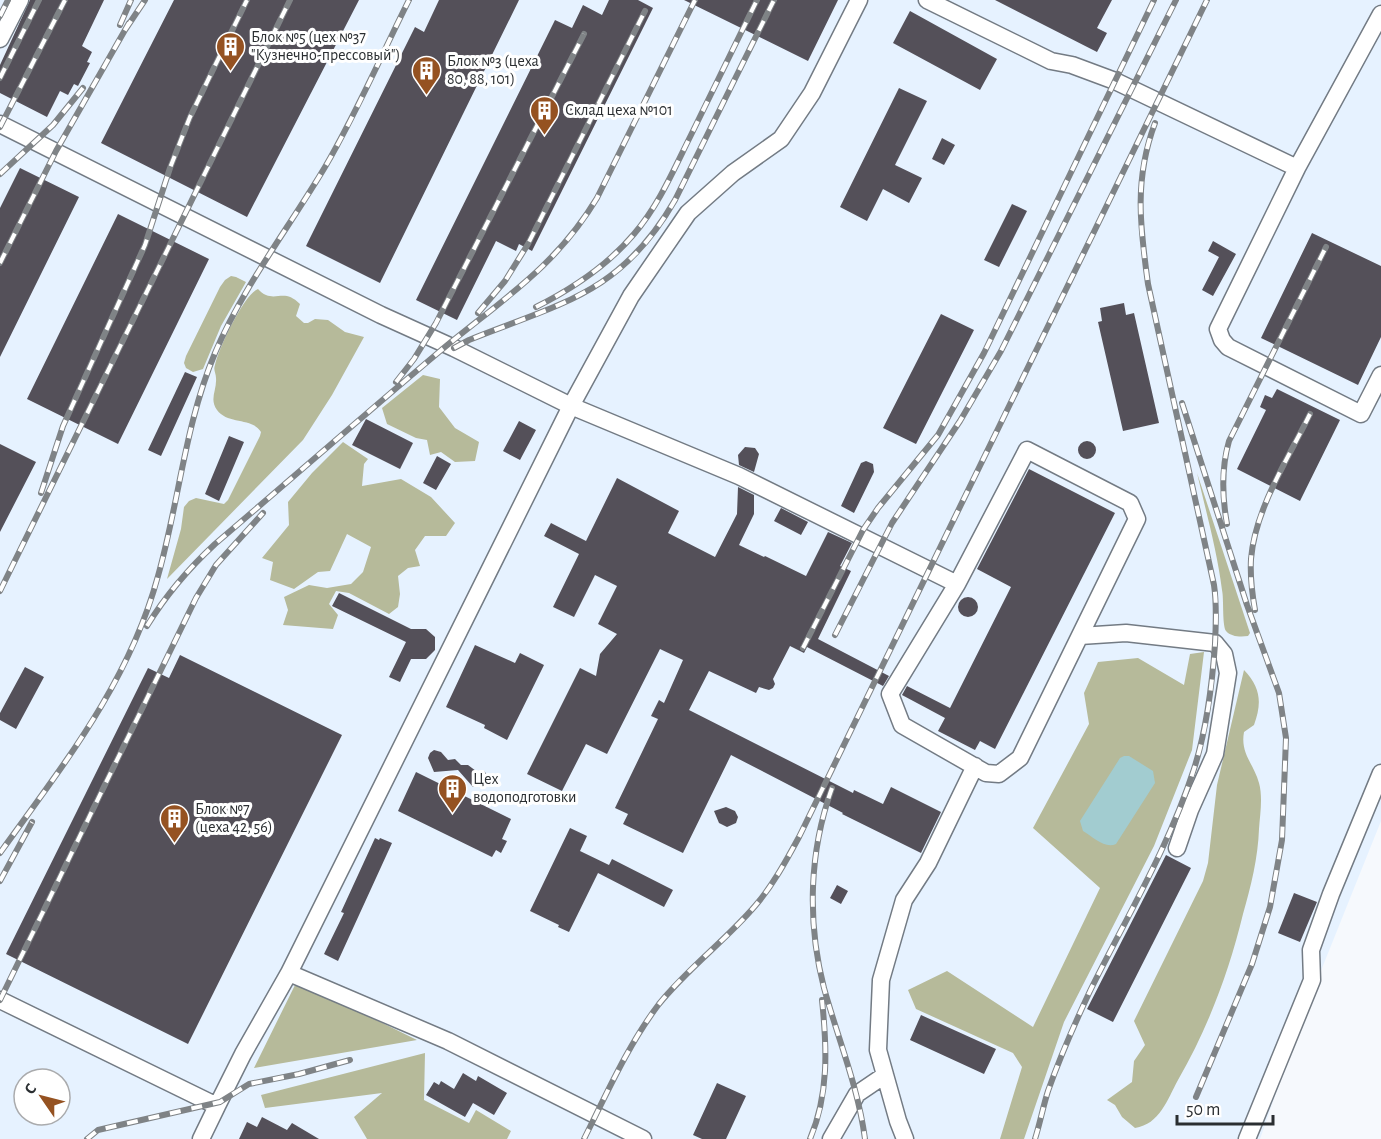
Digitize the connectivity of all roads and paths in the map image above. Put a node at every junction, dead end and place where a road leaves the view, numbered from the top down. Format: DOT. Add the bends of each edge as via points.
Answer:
graph roads {
  1 [pos="20,0"];
  2 [pos="859,0"];
  3 [pos="927,0"];
  4 [pos="1381,14"];
  5 [pos="0,39"];
  6 [pos="0,124"];
  7 [pos="1297,168"];
  8 [pos="1381,375"];
  9 [pos="571,406"];
  10 [pos="957,584"];
  11 [pos="1080,636"];
  12 [pos="975,766"];
  13 [pos="1381,773"];
  14 [pos="1177,848"];
  15 [pos="289,973"];
  16 [pos="0,1000"];
  17 [pos="885,1075"];
  18 [pos="217,1106"];
  19 [pos="201,1139"];
  20 [pos="643,1139"];
  21 [pos="831,1139"];
  22 [pos="905,1139"];
  23 [pos="1247,1139"];
  1 -- 5 [label="lane"];
  2 -- 9 [label="lane" via="812,93 782,139 733,173 688,213 631,296"];
  3 -- 7 [label="lane" via="1051,61 1115,81"];
  4 -- 7 [label="lane"];
  6 -- 9 [label="lane"];
  7 -- 8 [label="lane" via="1218,334 1228,347 1361,414"];
  9 -- 10 [label="lane" via="739,476"];
  9 -- 15 [label="lane"];
  10 -- 11 [label="lane" via="1027,450 1130,503 1137,519"];
  10 -- 12 [label="lane" via="890,694 902,725"];
  11 -- 12 [label="lane" via="1020,758 999,774 986,773"];
  11 -- 14 [label="lane" via="1126,633 1215,643 1224,654 1228,673 1215,754"];
  12 -- 17 [label="lane" via="928,863 904,900 881,980 878,1050"];
  13 -- 23 [label="lane" via="1311,950 1312,980"];
  15 -- 18 [label="lane"];
  15 -- 20 [label="lane" via="448,1041"];
  16 -- 18 [label="lane"];
  17 -- 21 [label="lane" via="858,1094"];
  17 -- 22 [label="lane"];
  18 -- 19 [label="lane"];
}
